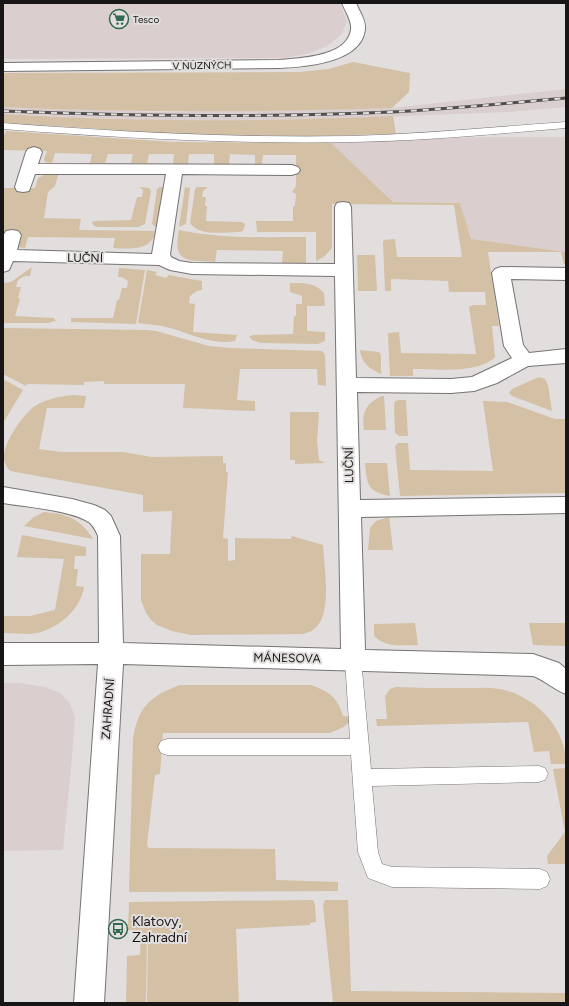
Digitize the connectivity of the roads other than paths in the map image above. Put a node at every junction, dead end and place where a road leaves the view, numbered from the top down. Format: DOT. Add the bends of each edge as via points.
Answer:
graph roads {
  1 [pos="349,3"];
  2 [pos="3,67"];
  3 [pos="566,125"];
  4 [pos="3,126"];
  5 [pos="34,152"];
  6 [pos="29,169"];
  7 [pos="175,169"];
  8 [pos="292,170"];
  9 [pos="23,187"];
  10 [pos="343,207"];
  11 [pos="12,235"];
  12 [pos="5,260"];
  13 [pos="163,260"];
  14 [pos="344,270"];
  15 [pos="566,274"];
  16 [pos="566,356"];
  17 [pos="524,360"];
  18 [pos="347,385"];
  19 [pos="3,495"];
  20 [pos="566,505"];
  21 [pos="350,509"];
  22 [pos="111,653"];
  23 [pos="3,654"];
  24 [pos="353,659"];
  25 [pos="563,677"];
  26 [pos="167,747"];
  27 [pos="360,747"];
  28 [pos="540,774"];
  29 [pos="362,778"];
  30 [pos="540,879"];
  31 [pos="89,1003"];
  1 -- 2 [label="street, V NUZNÝCH" via="358,27 354,41 337,54 314,61 279,64"];
  3 -- 4 [label="lane" via="402,137 220,139"];
  5 -- 6 [label="street"];
  6 -- 7 [label="street"];
  6 -- 9 [label="street"];
  7 -- 8 [label="street"];
  7 -- 13 [label="street"];
  10 -- 14 [label="street, LUČNÍ"];
  11 -- 12 [label="street"];
  12 -- 13 [label="street, LUČNÍ"];
  13 -- 14 [label="street, LUČNÍ" via="179,267 202,269"];
  14 -- 18 [label="street, LUČNÍ"];
  15 -- 17 [label="street" via="501,273 514,346"];
  16 -- 17 [label="street"];
  17 -- 18 [label="street" via="474,384"];
  18 -- 21 [label="street, LUČNÍ"];
  19 -- 22 [label="street, ZAHRADNÍ" via="79,508 94,513 103,521 109,536"];
  20 -- 21 [label="street"];
  21 -- 24 [label="street, LUČNÍ"];
  22 -- 23 [label="street, MÁNESOVA"];
  22 -- 24 [label="street, MÁNESOVA"];
  22 -- 31 [label="street, ZAHRADNÍ"];
  24 -- 25 [label="street, MÁNESOVA" via="533,665"];
  24 -- 27 [label="lane"];
  26 -- 27 [label="lane"];
  27 -- 29 [label="lane"];
  28 -- 29 [label="lane"];
  29 -- 30 [label="lane" via="368,852 376,871 392,877"];
}
